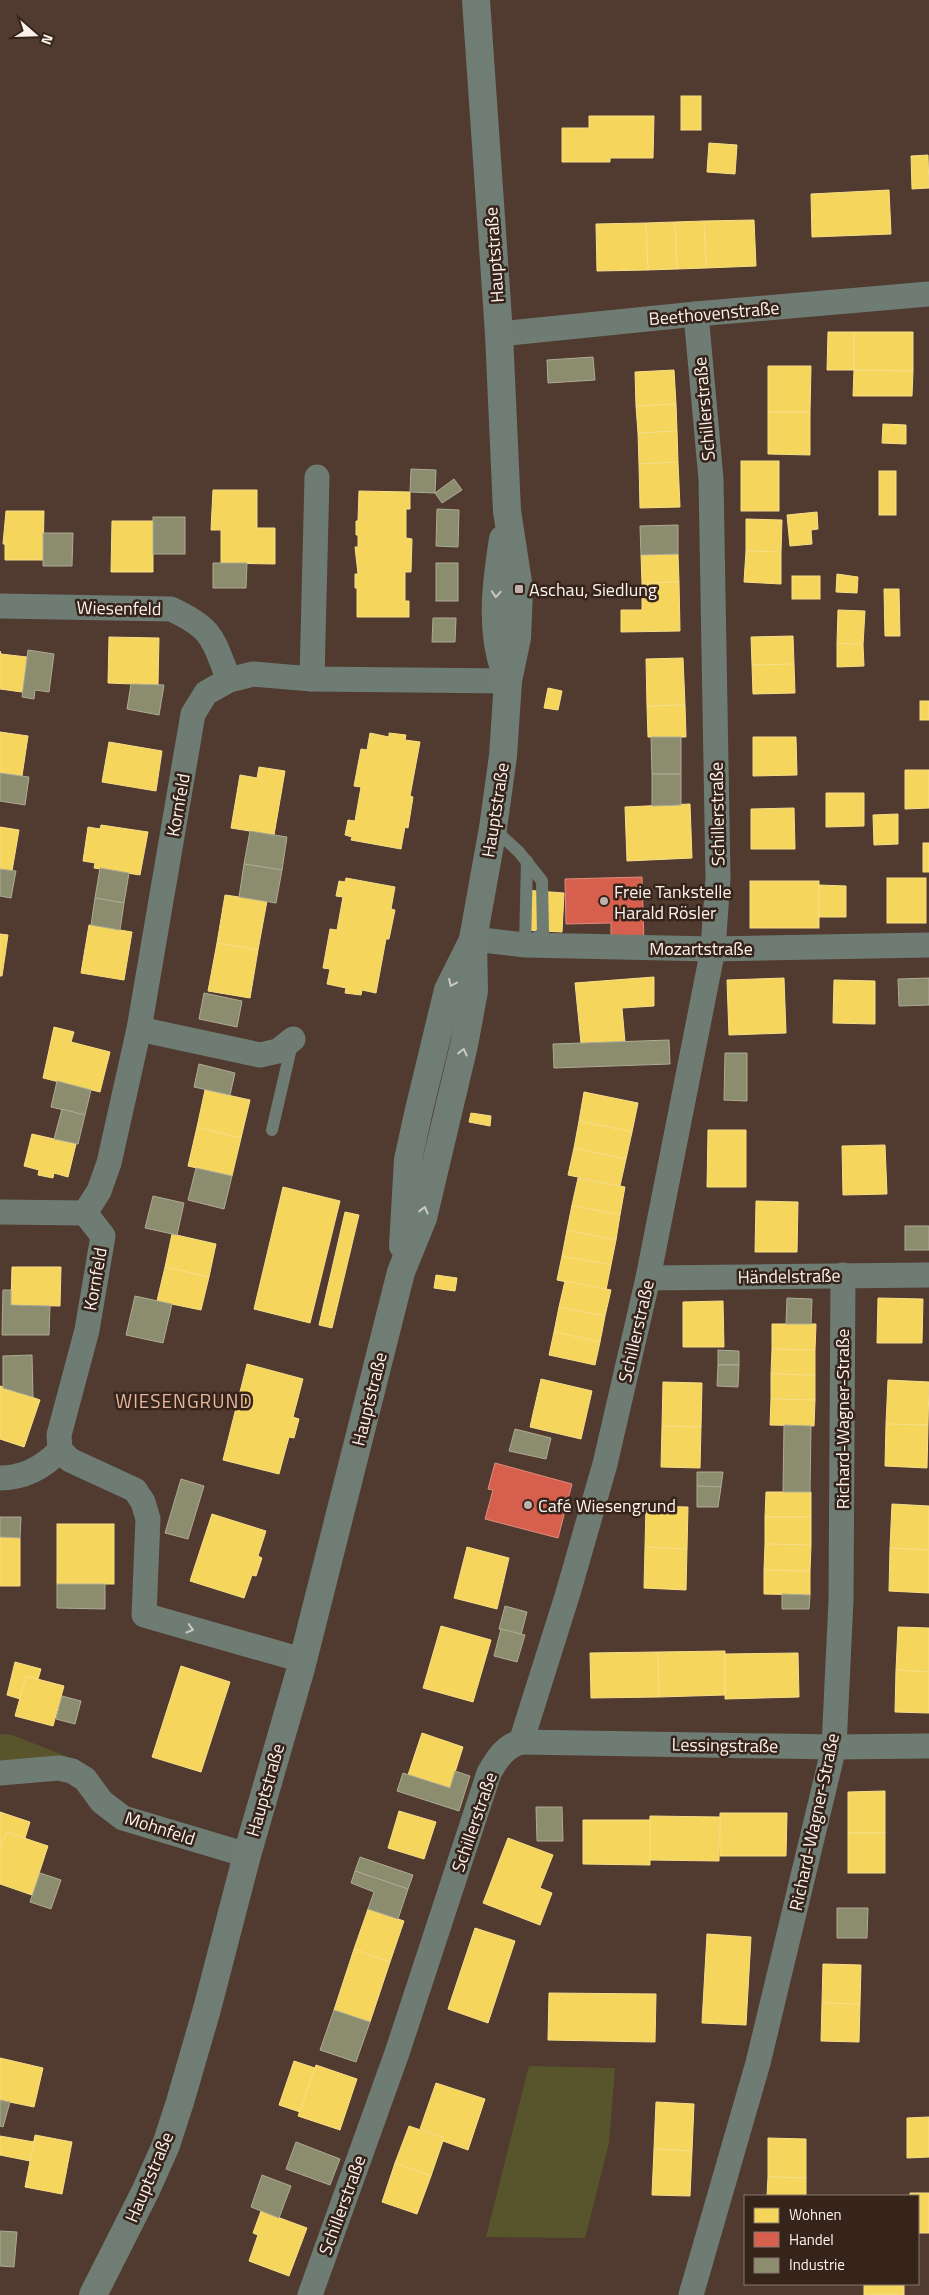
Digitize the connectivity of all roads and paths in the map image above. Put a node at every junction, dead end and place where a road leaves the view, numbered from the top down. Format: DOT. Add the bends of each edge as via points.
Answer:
graph roads {
  1 [pos="476,0"];
  2 [pos="929,294"];
  3 [pos="696,314"];
  4 [pos="499,334"];
  5 [pos="317,478"];
  6 [pos="0,606"];
  7 [pos="312,679"];
  8 [pos="229,680"];
  9 [pos="508,681"];
  10 [pos="493,828"];
  11 [pos="473,939"];
  12 [pos="525,945"];
  13 [pos="929,945"];
  14 [pos="713,949"];
  15 [pos="139,1029"];
  16 [pos="293,1039"];
  17 [pos="272,1130"];
  18 [pos="0,1212"];
  19 [pos="85,1213"];
  20 [pos="843,1275"];
  21 [pos="929,1275"];
  22 [pos="648,1278"];
  23 [pos="60,1450"];
  24 [pos="0,1478"];
  25 [pos="302,1660"];
  26 [pos="521,1742"];
  27 [pos="929,1746"];
  28 [pos="834,1747"];
  29 [pos="0,1773"];
  30 [pos="246,1854"];
  31 [pos="93,2295"];
  32 [pos="310,2295"];
  33 [pos="691,2295"];
  1 -- 4 [label="main road, Hauptstraße"];
  2 -- 3 [label="street, Beethovenstraße"];
  3 -- 4 [label="street, Beethovenstraße"];
  3 -- 14 [label="street, Schillerstraße" via="711,479 718,878"];
  4 -- 9 [label="main road, Hauptstraße" via="507,511 494,615 500,658"];
  5 -- 7 [label="street"];
  6 -- 8 [label="street, Wiesenfeld" via="171,609 194,620 209,633"];
  7 -- 8 [label="street, Kornfeld" via="253,674"];
  7 -- 9 [label="street, Kornfeld"];
  8 -- 15 [label="street, Kornfeld" via="206,693 193,714"];
  9 -- 10 [label="main road, Hauptstraße" via="503,756"];
  10 -- 11 [label="main road, Hauptstraße"];
  10 -- 12 [label="lane" via="527,861 542,881 543,933"];
  11 -- 12 [label="street, Mozartstraße"];
  11 -- 25 [label="main road, Hauptstraße" via="474,991 464,1045 422,1218 401,1272"];
  12 -- 14 [label="street, Mozartstraße"];
  13 -- 14 [label="street, Mozartstraße"];
  14 -- 22 [label="street, Schillerstraße"];
  15 -- 16 [label="street" via="260,1055 278,1051"];
  15 -- 19 [label="street, Kornfeld" via="109,1162 99,1191"];
  16 -- 17 [label="lane"];
  18 -- 19 [label="street"];
  19 -- 23 [label="street, Kornfeld" via="103,1236 86,1330 59,1435"];
  20 -- 21 [label="street, Händelstraße"];
  20 -- 22 [label="street, Händelstraße"];
  20 -- 28 [label="street, Richard-Wagner-Straße" via="841,1600"];
  22 -- 26 [label="street, Schillerstraße" via="605,1464"];
  23 -- 24 [label="street" via="48,1463 34,1471"];
  23 -- 25 [label="street, one-way" via="70,1460 135,1490 143,1502 148,1518 144,1615"];
  25 -- 30 [label="main road, Hauptstraße"];
  26 -- 28 [label="street, Lessingstraße"];
  26 -- 32 [label="street, Schillerstraße" via="512,1744 499,1756 489,1773 397,2053"];
  27 -- 28 [label="street, Lessingstraße"];
  28 -- 33 [label="street, Richard-Wagner-Straße" via="758,2063"];
  29 -- 30 [label="street, Mohnfeld" via="59,1768 72,1771 85,1778 102,1802 123,1818"];
  30 -- 31 [label="main road, Hauptstraße" via="206,2009 166,2145"];
}
